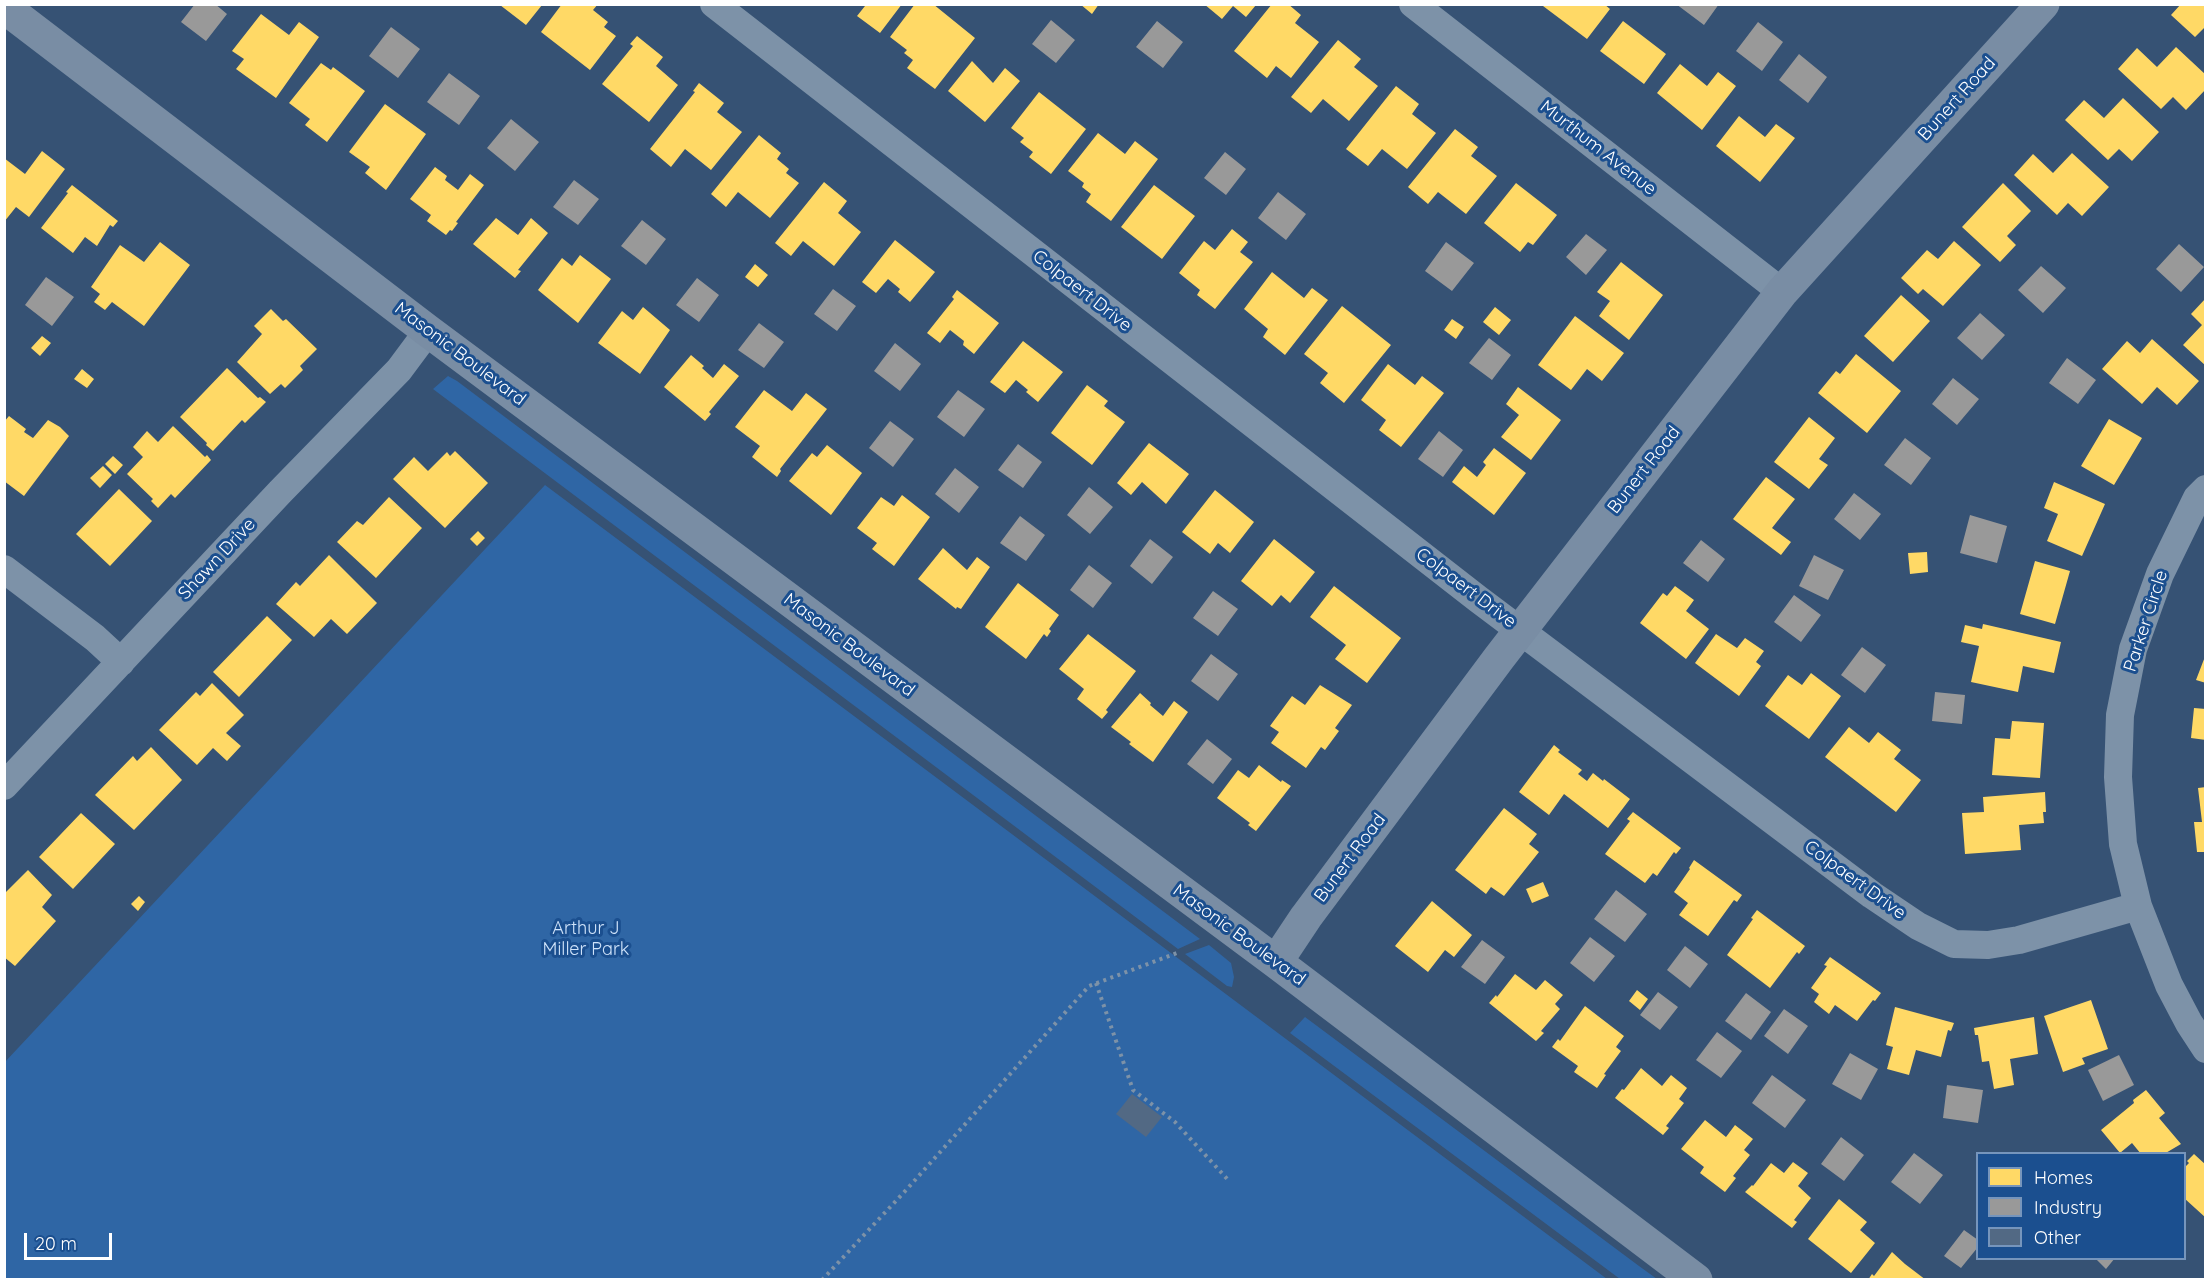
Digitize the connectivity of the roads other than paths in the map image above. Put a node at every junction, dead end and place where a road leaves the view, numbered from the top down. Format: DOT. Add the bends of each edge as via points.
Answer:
graph roads {
  1 [pos="714,4"];
  2 [pos="1413,4"];
  3 [pos="2043,4"];
  4 [pos="5,6"];
  5 [pos="1782,292"];
  6 [pos="428,332"];
  7 [pos="2205,489"];
  8 [pos="4,569"];
  9 [pos="1520,630"];
  10 [pos="121,662"];
  11 [pos="4,786"];
  12 [pos="2138,906"];
  13 [pos="1276,962"];
  14 [pos="2205,1049"];
  15 [pos="1696,1280"];
  1 -- 9 [label="street, Colpaert Drive"];
  2 -- 5 [label="street, Murthum Avenue"];
  3 -- 5 [label="street, Bunert Road"];
  4 -- 6 [label="street, Masonic Boulevard"];
  5 -- 9 [label="street, Bunert Road"];
  6 -- 10 [label="street, Shawn Drive" via="399,370"];
  6 -- 13 [label="street, Masonic Boulevard"];
  7 -- 12 [label="street, Parker Circle" via="2160,574 2133,649 2120,715 2118,777 2123,844"];
  8 -- 10 [label="street"];
  9 -- 12 [label="street, Colpaert Drive" via="1872,895 1918,926 1954,944 1988,945 2019,940"];
  9 -- 13 [label="street, Bunert Road"];
  10 -- 11 [label="street, Shawn Drive"];
  12 -- 14 [label="street" via="2169,985"];
  13 -- 15 [label="street, Masonic Boulevard"];
}
